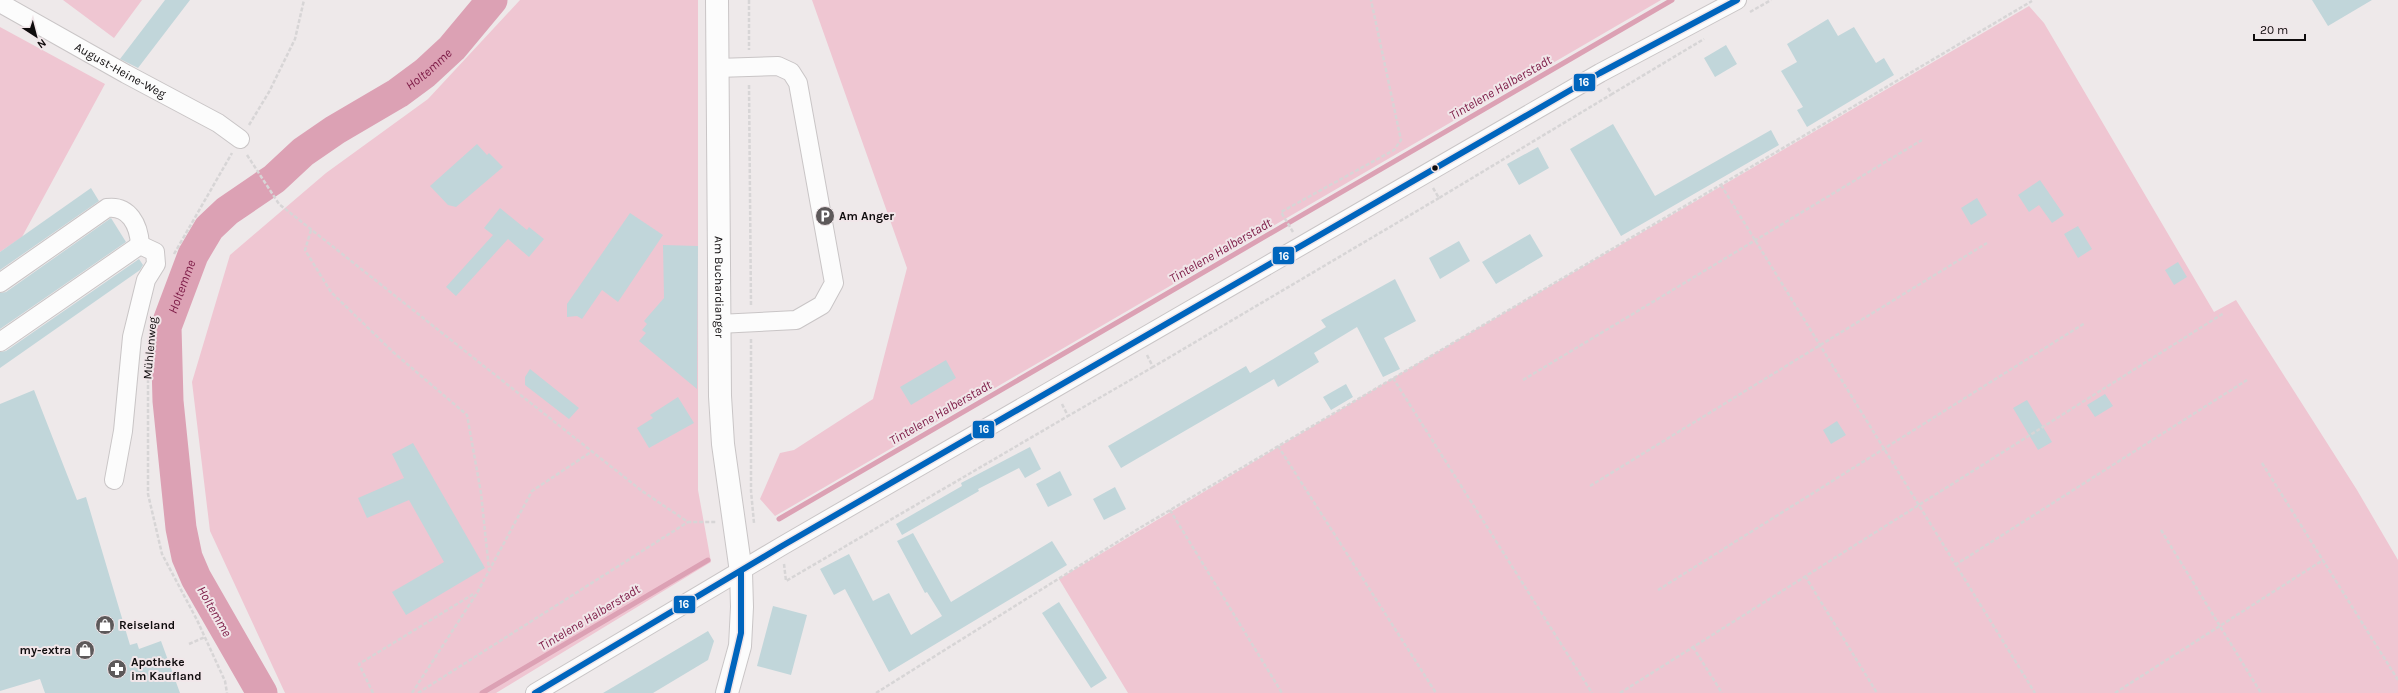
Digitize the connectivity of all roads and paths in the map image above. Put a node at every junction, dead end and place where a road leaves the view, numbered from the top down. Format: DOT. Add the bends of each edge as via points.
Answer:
graph roads {
  1 [pos="304,0"];
  2 [pos="718,0"];
  3 [pos="749,0"];
  4 [pos="1371,0"];
  5 [pos="1737,0"];
  6 [pos="2032,1"];
  7 [pos="0,3"];
  8 [pos="1706,38"];
  9 [pos="749,66"];
  10 [pos="717,68"];
  11 [pos="1600,73"];
  12 [pos="1612,94"];
  13 [pos="1922,140"];
  14 [pos="242,145"];
  15 [pos="1424,176"];
  16 [pos="1721,185"];
  17 [pos="1439,198"];
  18 [pos="311,229"];
  19 [pos="1296,238"];
  20 [pos="1755,240"];
  21 [pos="1987,243"];
  22 [pos="140,245"];
  23 [pos="170,260"];
  24 [pos="0,283"];
  25 [pos="2224,313"];
  26 [pos="751,323"];
  27 [pos="2085,323"];
  28 [pos="718,324"];
  29 [pos="1140,341"];
  30 [pos="0,342"];
  31 [pos="1820,345"];
  32 [pos="1154,367"];
  33 [pos="148,368"];
  34 [pos="1393,378"];
  35 [pos="1523,380"];
  36 [pos="2247,380"];
  37 [pos="1055,390"];
  38 [pos="1068,416"];
  39 [pos="1278,446"];
  40 [pos="1884,450"];
  41 [pos="591,452"];
  42 [pos="2262,463"];
  43 [pos="114,480"];
  44 [pos="1590,486"];
  45 [pos="1918,505"];
  46 [pos="1170,510"];
  47 [pos="688,522"];
  48 [pos="744,524"];
  49 [pos="2161,530"];
  50 [pos="782,546"];
  51 [pos="2323,560"];
  52 [pos="1955,565"];
  53 [pos="489,570"];
  54 [pos="740,572"];
  55 [pos="1805,576"];
  56 [pos="1658,590"];
  57 [pos="476,592"];
  58 [pos="2220,626"];
  59 [pos="205,637"];
  60 [pos="190,644"];
  61 [pos="1693,647"];
  62 [pos="2398,680"];
  63 [pos="227,693"];
  64 [pos="373,693"];
  65 [pos="412,693"];
  66 [pos="418,693"];
  67 [pos="535,693"];
  68 [pos="727,693"];
  69 [pos="876,693"];
  70 [pos="1282,693"];
  71 [pos="1436,693"];
  72 [pos="1592,693"];
  73 [pos="1620,693"];
  74 [pos="1722,693"];
  75 [pos="1877,693"];
  76 [pos="2035,693"];
  77 [pos="2115,693"];
  78 [pos="2261,693"];
  1 -- 14 [label="path" via="295,39"];
  2 -- 10 [label="main road, Am Buchardianger"];
  3 -- 9 [label="path"];
  4 -- 19 [label="path" via="1401,140 1394,150 1281,212"];
  5 -- 11 [label="street"];
  6 -- 16 [label="path"];
  7 -- 14 [label="street, August-Heine-Weg" via="218,123"];
  8 -- 12 [label="path"];
  9 -- 10 [label="street"];
  9 -- 26 [label="path"];
  9 -- 26 [label="street" via="778,66 792,72 798,83 834,283 822,305 796,320"];
  10 -- 28 [label="main road, Am Buchardianger"];
  11 -- 12 [label="path"];
  11 -- 15 [label="street"];
  12 -- 17 [label="path"];
  13 -- 20 [label="path"];
  14 -- 18 [label="path" via="279,204"];
  14 -- 23 [label="path"];
  15 -- 17 [label="path"];
  15 -- 29 [label="street"];
  16 -- 20 [label="path"];
  16 -- 34 [label="path"];
  17 -- 32 [label="path"];
  18 -- 41 [label="path"];
  18 -- 53 [label="path" via="305,250 331,292 393,352 467,415 481,493"];
  20 -- 31 [label="path"];
  20 -- 35 [label="path"];
  21 -- 31 [label="path"];
  22 -- 24 [label="street" via="139,234 127,212 118,207 107,208"];
  22 -- 30 [label="street"];
  22 -- 43 [label="street" via="155,252 156,264 146,280 132,337 123,431"];
  25 -- 45 [label="path"];
  26 -- 28 [label="street"];
  26 -- 48 [label="path" via="751,491 755,519"];
  27 -- 40 [label="path"];
  28 -- 48 [label="main road, Am Buchardianger" via="723,444"];
  29 -- 32 [label="path"];
  29 -- 37 [label="street"];
  31 -- 40 [label="path"];
  31 -- 44 [label="path"];
  32 -- 38 [label="path"];
  33 -- 59 [label="path, Mühlenweg" via="148,494 162,554"];
  34 -- 39 [label="path"];
  34 -- 72 [label="path"];
  36 -- 52 [label="path"];
  37 -- 38 [label="path"];
  37 -- 50 [label="street"];
  38 -- 50 [label="path" via="786,581"];
  39 -- 46 [label="path"];
  39 -- 71 [label="path"];
  40 -- 45 [label="path"];
  40 -- 56 [label="path"];
  41 -- 47 [label="path"];
  41 -- 53 [label="path" via="532,491"];
  42 -- 51 [label="path"];
  45 -- 52 [label="path"];
  45 -- 55 [label="path"];
  46 -- 69 [label="path"];
  46 -- 70 [label="path"];
  47 -- 48 [label="path"];
  47 -- 66 [label="path"];
  48 -- 54 [label="main road, Am Buchardianger"];
  49 -- 58 [label="path"];
  50 -- 54 [label="street"];
  51 -- 58 [label="path"];
  51 -- 62 [label="path"];
  52 -- 76 [label="path"];
  53 -- 57 [label="path"];
  54 -- 67 [label="street"];
  54 -- 68 [label="main road, Am Buchardianger" via="741,633"];
  55 -- 61 [label="path"];
  55 -- 75 [label="path"];
  57 -- 64 [label="path" via="359,664"];
  57 -- 65 [label="path"];
  58 -- 77 [label="path"];
  58 -- 78 [label="path"];
  59 -- 60 [label="path"];
  59 -- 63 [label="path, Mühlenweg" via="225,681"];
  61 -- 73 [label="path"];
  61 -- 74 [label="path"];
}
